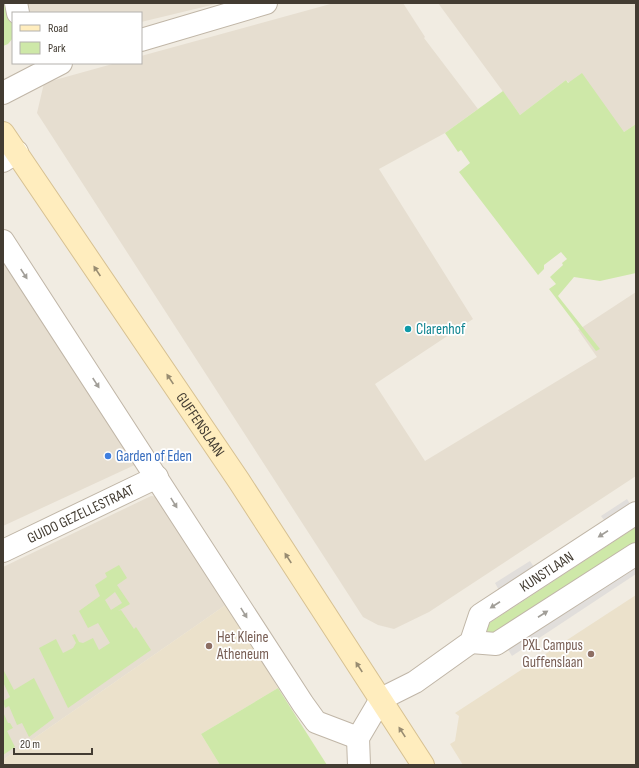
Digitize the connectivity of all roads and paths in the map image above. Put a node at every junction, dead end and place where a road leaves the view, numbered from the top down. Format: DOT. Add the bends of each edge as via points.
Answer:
graph roads {
  1 [pos="266,3"];
  2 [pos="142,40"];
  3 [pos="56,64"];
  4 [pos="38,68"];
  5 [pos="3,93"];
  6 [pos="3,133"];
  7 [pos="10,157"];
  8 [pos="3,241"];
  9 [pos="157,476"];
  10 [pos="636,513"];
  11 [pos="3,551"];
  12 [pos="636,554"];
  13 [pos="471,642"];
  14 [pos="380,699"];
  15 [pos="358,738"];
  16 [pos="359,765"];
  17 [pos="423,765"];
  1 -- 2 [label="street"];
  3 -- 4 [label="street"];
  4 -- 5 [label="street"];
  6 -- 7 [label="main road, GUFFENSLAAN"];
  14 -- 7 [label="main road, GUFFENSLAAN, one-way" via="239,482"];
  8 -- 9 [label="street, one-way"];
  9 -- 11 [label="street, GUIDO GEZELLESTRAAT"];
  9 -- 15 [label="street, one-way" via="258,636 316,722"];
  10 -- 13 [label="street, KUNSTLAAN, one-way" via="480,615"];
  13 -- 12 [label="street, one-way" via="496,644"];
  13 -- 14 [label="street" via="415,682"];
  14 -- 15 [label="street"];
  17 -- 14 [label="main road, GUFFENSLAAN, one-way"];
  15 -- 16 [label="street"];
}
